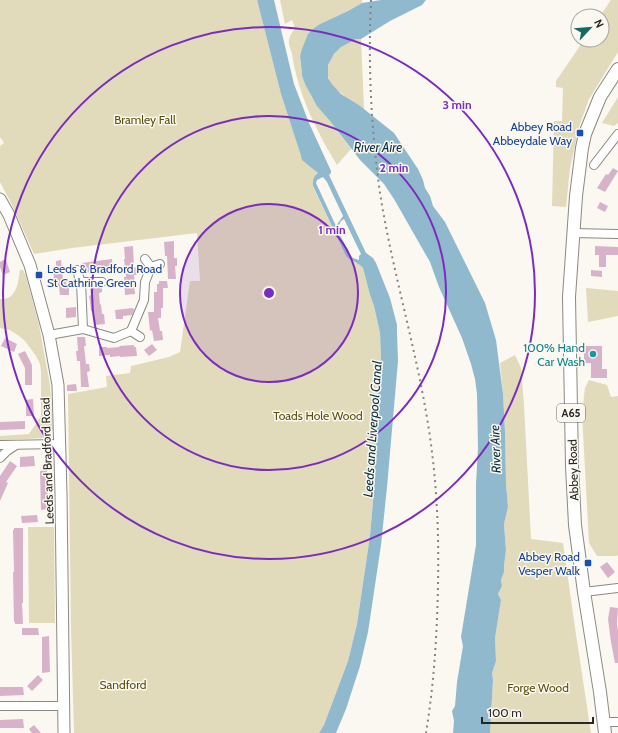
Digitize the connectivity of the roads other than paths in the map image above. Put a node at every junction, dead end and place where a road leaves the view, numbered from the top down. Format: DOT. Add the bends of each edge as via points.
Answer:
graph roads {
  1 [pos="618,69"];
  2 [pos="618,134"];
  3 [pos="594,165"];
  4 [pos="0,199"];
  5 [pos="573,233"];
  6 [pos="618,234"];
  7 [pos="145,259"];
  8 [pos="160,264"];
  9 [pos="151,267"];
  10 [pos="77,270"];
  11 [pos="82,282"];
  12 [pos="102,282"];
  13 [pos="83,329"];
  14 [pos="131,331"];
  15 [pos="49,335"];
  16 [pos="140,337"];
  17 [pos="16,444"];
  18 [pos="60,444"];
  19 [pos="0,445"];
  20 [pos="0,458"];
  21 [pos="618,588"];
  22 [pos="584,592"];
  23 [pos="0,706"];
  24 [pos="63,706"];
  25 [pos="618,722"];
  26 [pos="604,728"];
  27 [pos="64,733"];
  1 -- 5 [label="main road, Abbey Road / A65" via="600,96 585,134"];
  2 -- 3 [label="street"];
  4 -- 15 [label="main road, Leeds and Bradford Road" via="30,265"];
  5 -- 6 [label="street"];
  5 -- 22 [label="main road, Abbey Road / A65" via="569,303 572,466 575,525"];
  7 -- 9 [label="street"];
  8 -- 9 [label="street"];
  9 -- 14 [label="street" via="145,282 144,300"];
  10 -- 11 [label="street"];
  11 -- 12 [label="street"];
  11 -- 13 [label="street"];
  13 -- 14 [label="street" via="114,338"];
  13 -- 15 [label="street"];
  14 -- 16 [label="street"];
  15 -- 18 [label="main road, Leeds and Bradford Road" via="58,385"];
  17 -- 18 [label="street"];
  17 -- 19 [label="street"];
  17 -- 20 [label="street"];
  18 -- 24 [label="main road, Leeds and Bradford Road"];
  21 -- 22 [label="street"];
  22 -- 26 [label="main road, Abbey Road / A65"];
  23 -- 24 [label="street"];
  24 -- 27 [label="main road, Leeds and Bradford Road"];
  25 -- 26 [label="street"];
}
